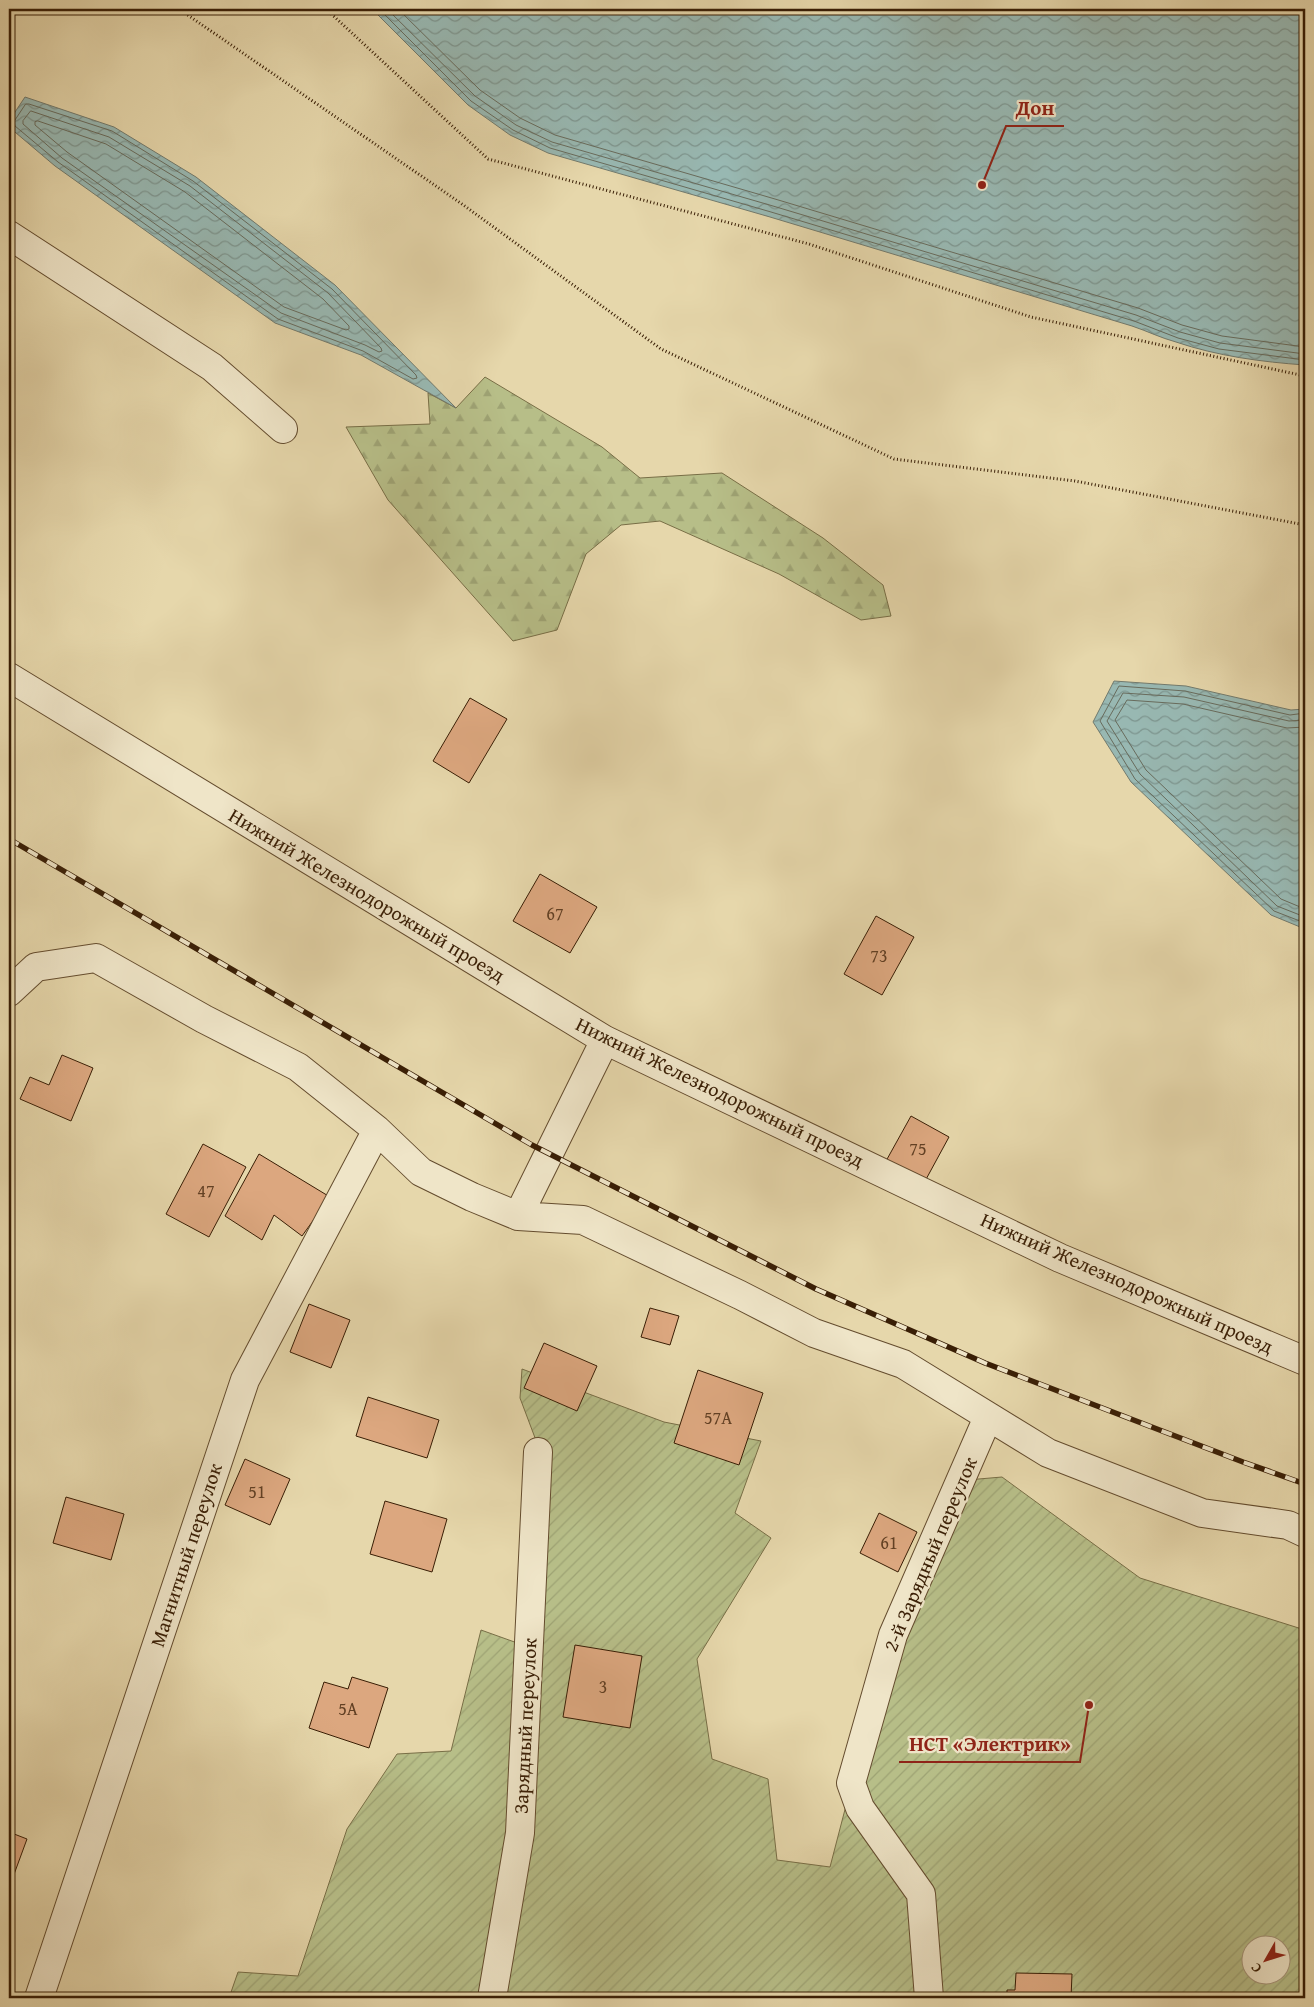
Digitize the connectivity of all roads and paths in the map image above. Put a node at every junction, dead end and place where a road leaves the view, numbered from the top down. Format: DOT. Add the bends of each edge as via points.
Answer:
graph roads {
  1 [pos="179,9"];
  2 [pos="326,9"];
  3 [pos="9,235"];
  4 [pos="1305,376"];
  5 [pos="283,430"];
  6 [pos="1305,525"];
  7 [pos="9,677"];
  8 [pos="9,992"];
  9 [pos="605,1040"];
  10 [pos="377,1130"];
  11 [pos="518,1216"];
  12 [pos="1305,1361"];
  13 [pos="988,1417"];
  14 [pos="538,1452"];
  15 [pos="1305,1533"];
  16 [pos="39,1998"];
  17 [pos="492,1998"];
  18 [pos="929,1998"];
  1 -- 6 [label="path" via="462,204 661,349 894,459 1075,482"];
  2 -- 4 [label="path" via="488,159 810,244 1031,317"];
  3 -- 5 [label="street" via="212,367"];
  7 -- 9 [label="street, Нижний Железнодорожный проезд"];
  8 -- 10 [label="street" via="36,967 96,958 298,1067"];
  9 -- 11 [label="street"];
  9 -- 12 [label="street, Нижний Железнодорожный проезд" via="1060,1258"];
  10 -- 11 [label="street" via="421,1172"];
  10 -- 16 [label="street, Магнитный переулок" via="245,1380"];
  11 -- 13 [label="street" via="583,1220 814,1333 903,1364"];
  13 -- 15 [label="street" via="1048,1453 1202,1513 1288,1525"];
  13 -- 18 [label="street, 2-й Зарядный переулок" via="893,1635 851,1784 860,1808 921,1894"];
  14 -- 17 [label="street, Зарядный переулок" via="520,1833"];
}
